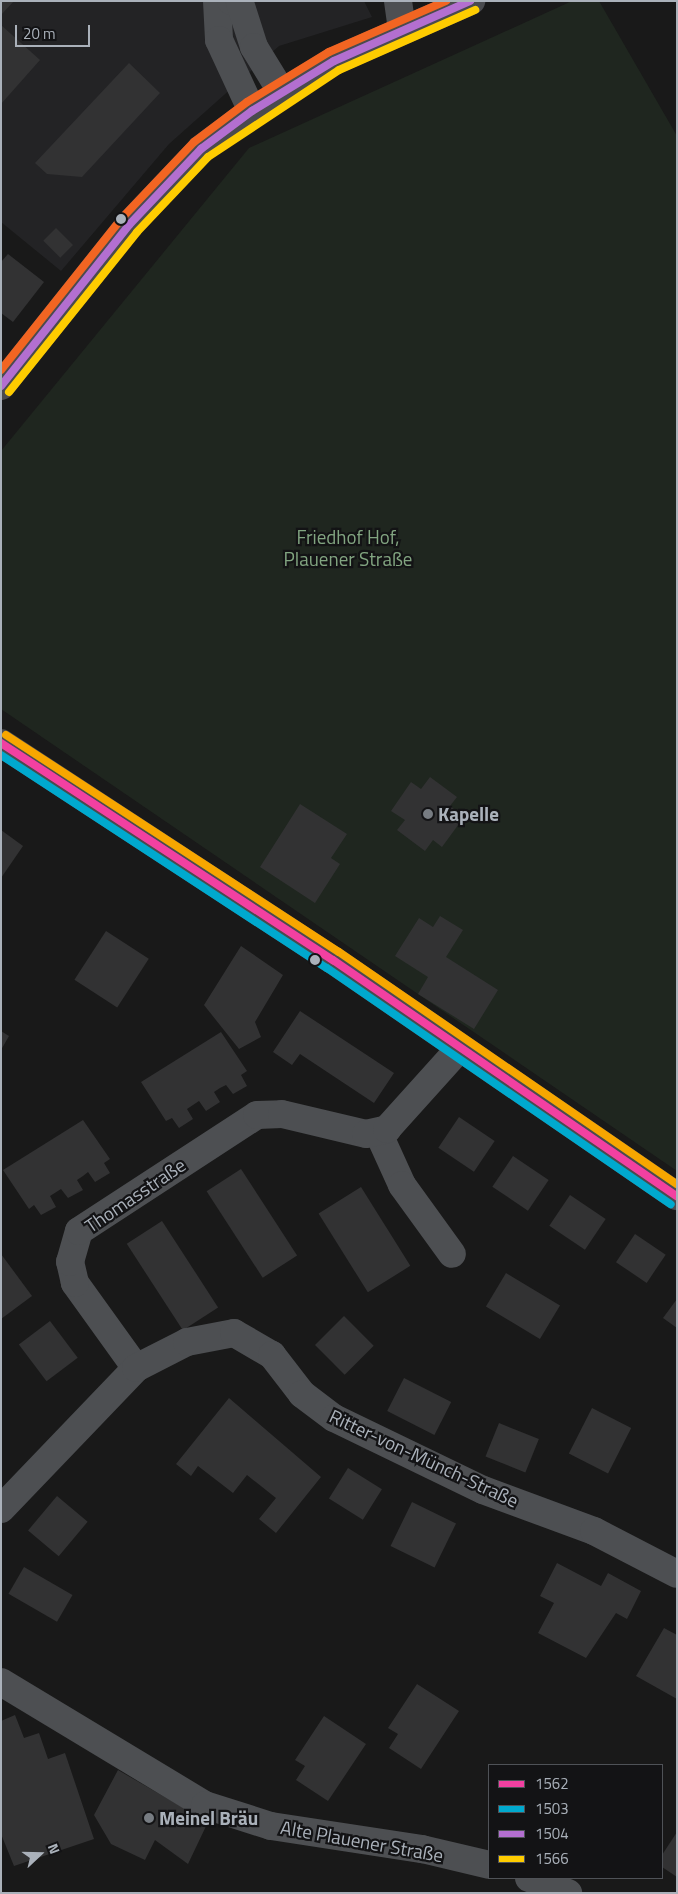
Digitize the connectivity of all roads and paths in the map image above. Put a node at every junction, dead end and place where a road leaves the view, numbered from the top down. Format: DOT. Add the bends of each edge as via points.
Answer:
graph roads {
  1 [pos="217,1"];
  2 [pos="231,1"];
  3 [pos="398,1"];
  4 [pos="471,1"];
  5 [pos="402,29"];
  6 [pos="281,91"];
  7 [pos="252,110"];
  8 [pos="1,386"];
  9 [pos="1,743"];
  10 [pos="460,1048"];
  11 [pos="378,1132"];
  12 [pos="677,1196"];
  13 [pos="452,1254"];
  14 [pos="136,1368"];
  15 [pos="1,1509"];
  16 [pos="677,1574"];
  17 [pos="1,1682"];
  18 [pos="488,1865"];
  19 [pos="532,1879"];
  20 [pos="568,1893"];
  1 -- 7 [label="street" via="219,40"];
  2 -- 6 [label="street" via="240,3 254,47"];
  3 -- 5 [label="street"];
  4 -- 5 [label="main road"];
  5 -- 6 [label="main road"];
  6 -- 7 [label="main road"];
  7 -- 8 [label="main road" via="201,149 157,194"];
  9 -- 10 [label="main road"];
  10 -- 11 [label="street" via="397,1122"];
  10 -- 12 [label="main road"];
  11 -- 13 [label="street" via="402,1185"];
  11 -- 14 [label="street, Thomasstraße" via="335,1130 282,1114 257,1115 79,1231 70,1262 76,1283"];
  14 -- 15 [label="street"];
  14 -- 16 [label="street, Ritter-von-Münch-Straße" via="187,1342 234,1333 272,1355 302,1394 334,1418 483,1490 594,1531"];
  17 -- 18 [label="street, Alte Plauener Straße" via="205,1805 271,1826 422,1849"];
  19 -- 20 [label="street"];
}
